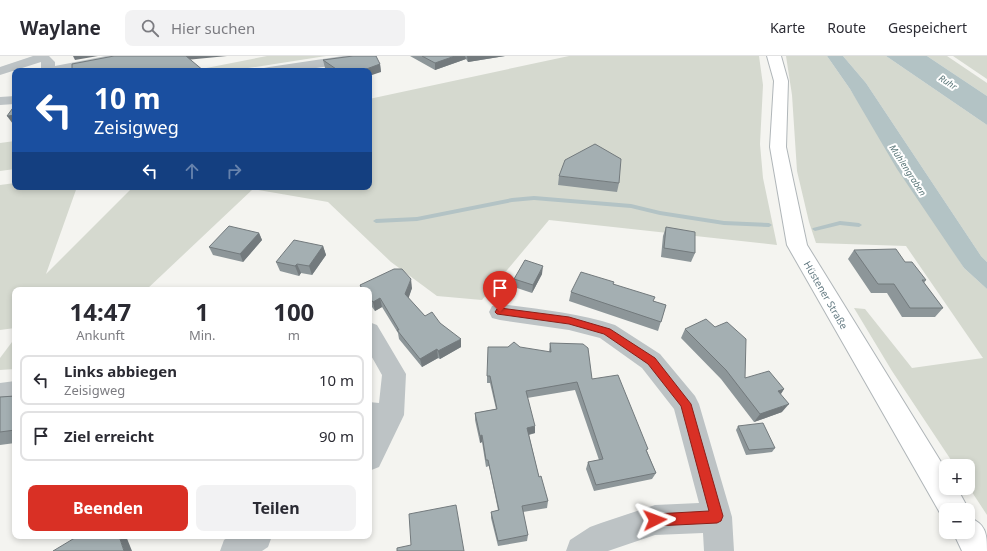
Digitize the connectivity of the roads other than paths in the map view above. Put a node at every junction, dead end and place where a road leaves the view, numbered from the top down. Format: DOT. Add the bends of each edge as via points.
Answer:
graph roads {
  1 [pos="127,56"];
  2 [pos="370,56"];
  3 [pos="774,56"];
  4 [pos="48,68"];
  5 [pos="64,68"];
  6 [pos="289,68"];
  7 [pos="0,71"];
  8 [pos="12,78"];
  9 [pos="0,81"];
  10 [pos="12,100"];
  11 [pos="0,101"];
  12 [pos="500,312"];
  13 [pos="372,336"];
  14 [pos="12,392"];
  15 [pos="0,394"];
  16 [pos="380,414"];
  17 [pos="372,446"];
  18 [pos="950,503"];
  19 [pos="717,516"];
  20 [pos="253,539"];
  21 [pos="972,539"];
  22 [pos="235,551"];
  23 [pos="581,551"];
  24 [pos="719,551"];
  25 [pos="980,551"];
  1 -- 5 [label="street"];
  2 -- 6 [label="street"];
  3 -- 18 [label="main road, Hüstener Straße" via="781,81 778,147 797,245"];
  4 -- 7 [label="street" via="48,62 43,57"];
  8 -- 9 [label="street"];
  10 -- 11 [label="street"];
  12 -- 19 [label="street" via="569,321 607,331 651,361 686,404"];
  13 -- 16 [label="street" via="394,374"];
  14 -- 15 [label="street"];
  16 -- 17 [label="street"];
  19 -- 23 [label="street" via="655,520 601,538"];
  19 -- 24 [label="street"];
  20 -- 22 [label="street"];
  21 -- 25 [label="main road"];
}
